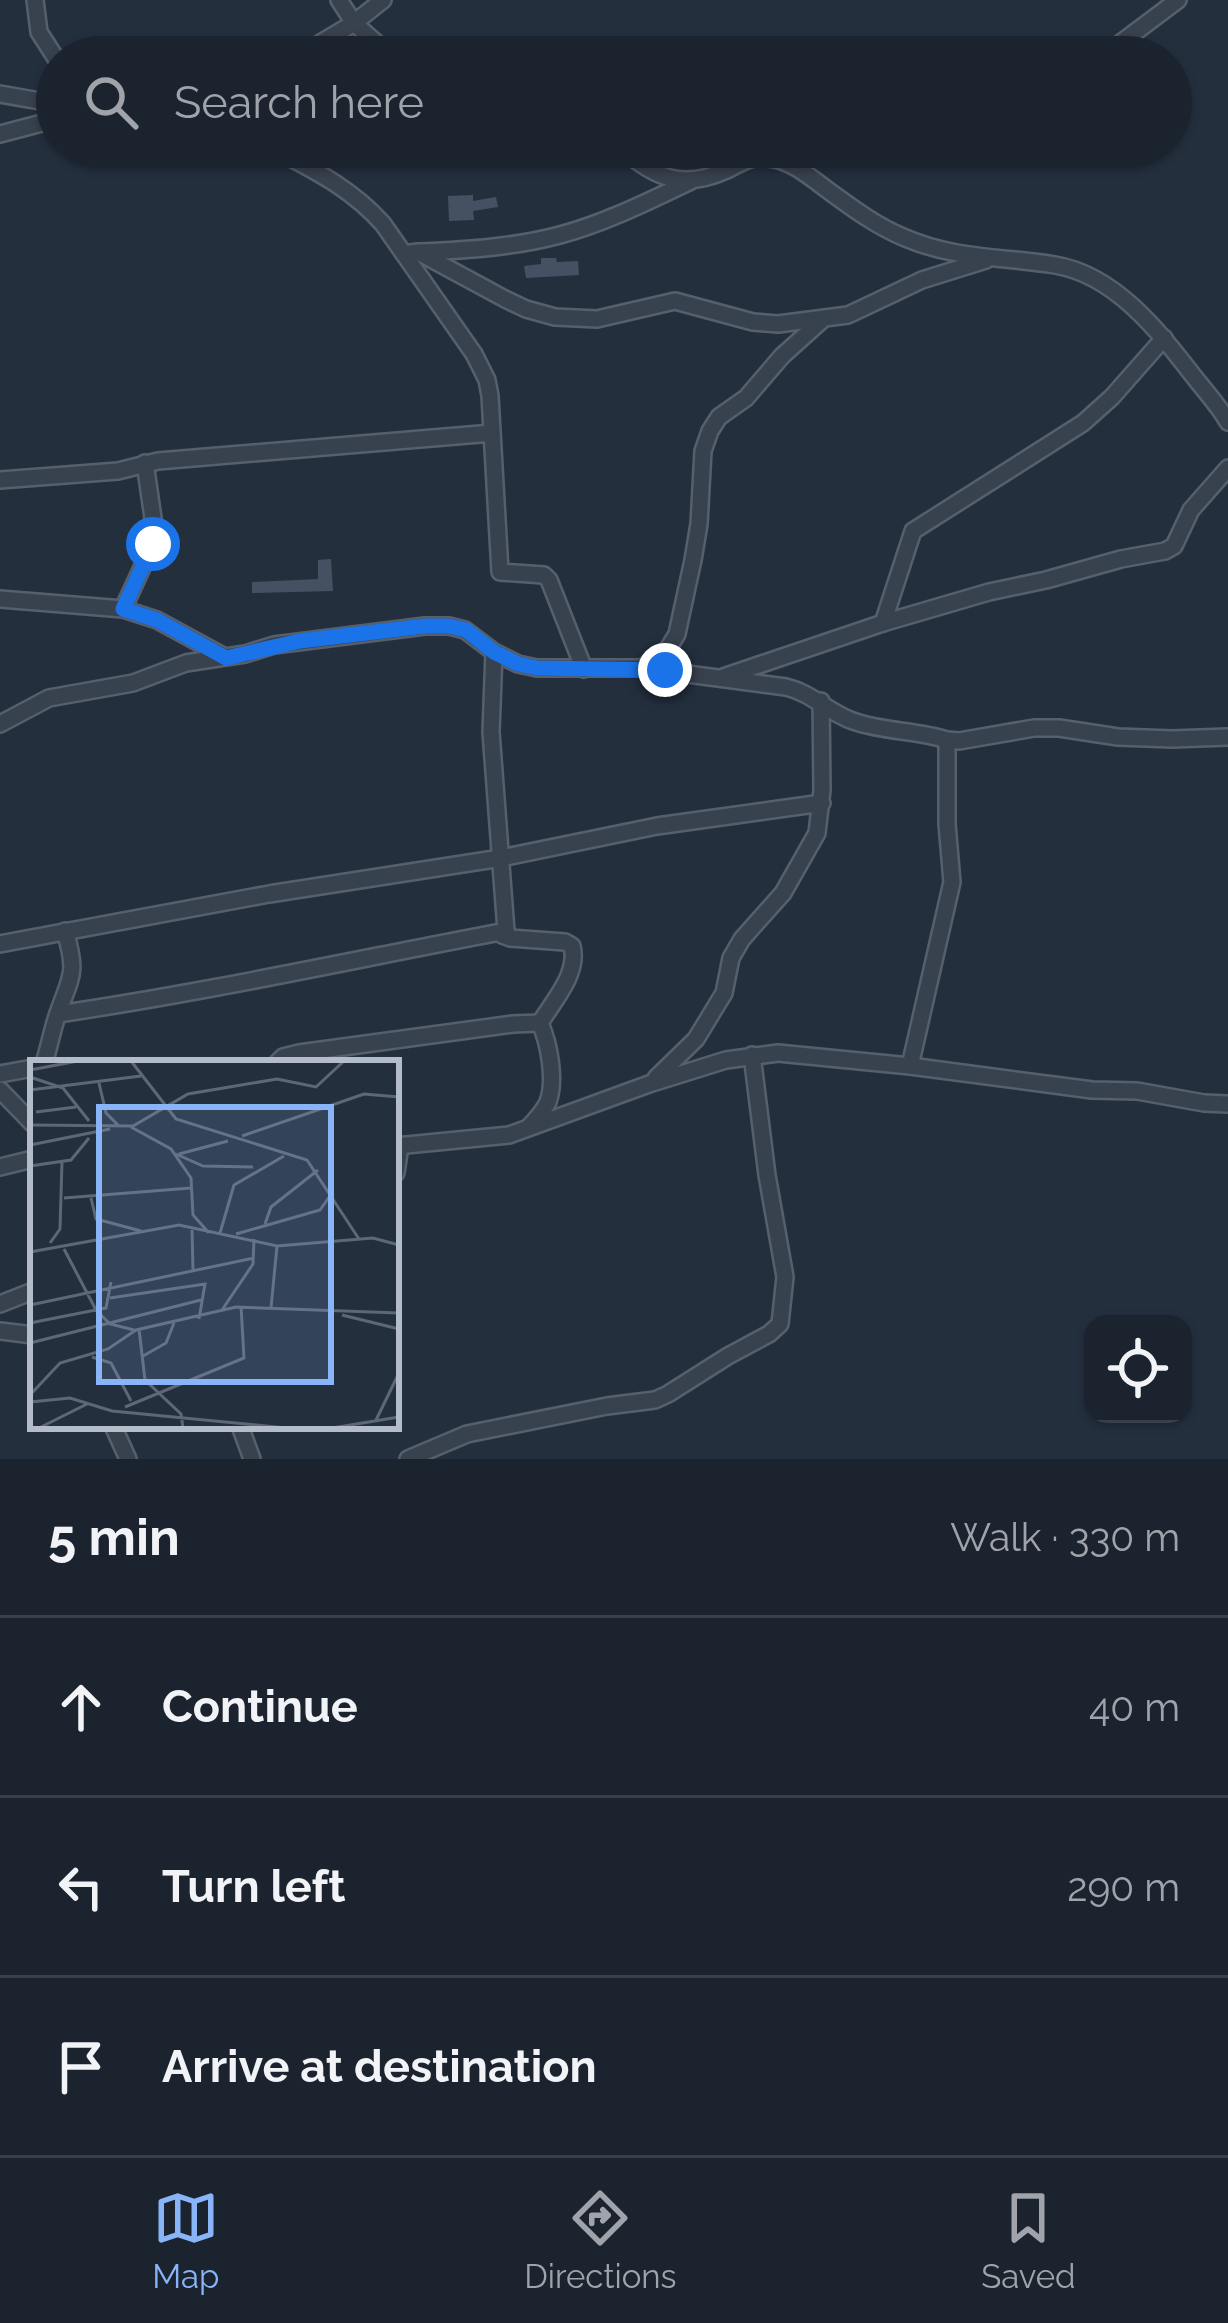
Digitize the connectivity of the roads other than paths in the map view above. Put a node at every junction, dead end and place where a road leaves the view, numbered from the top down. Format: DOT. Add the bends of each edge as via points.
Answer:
graph roads {
  1 [pos="35,0"];
  2 [pos="338,0"];
  3 [pos="382,0"];
  4 [pos="1178,0"];
  5 [pos="354,22"];
  6 [pos="42,36"];
  7 [pos="331,36"];
  8 [pos="369,36"];
  9 [pos="1130,36"];
  10 [pos="0,94"];
  11 [pos="36,100"];
  12 [pos="36,124"];
  13 [pos="0,134"];
  14 [pos="309,168"];
  15 [pos="644,168"];
  16 [pos="729,168"];
  17 [pos="796,168"];
  18 [pos="692,181"];
  19 [pos="411,253"];
  20 [pos="989,259"];
  21 [pos="824,319"];
  22 [pos="1164,338"];
  23 [pos="1228,422"];
  24 [pos="492,433"];
  25 [pos="145,463"];
  26 [pos="1228,468"];
  27 [pos="0,480"];
  28 [pos="0,598"];
  29 [pos="123,609"];
  30 [pos="883,623"];
  31 [pos="494,652"];
  32 [pos="226,658"];
  33 [pos="642,668"];
  34 [pos="584,669"];
  35 [pos="721,678"];
  36 [pos="820,701"];
  37 [pos="0,724"];
  38 [pos="1228,737"];
  39 [pos="947,740"];
  40 [pos="821,803"];
  41 [pos="501,859"];
  42 [pos="65,931"];
  43 [pos="506,931"];
  44 [pos="0,944"];
  45 [pos="58,1013"];
  46 [pos="540,1023"];
  47 [pos="752,1054"];
  48 [pos="45,1060"];
  49 [pos="281,1060"];
  50 [pos="910,1066"];
  51 [pos="30,1069"];
  52 [pos="0,1074"];
  53 [pos="649,1084"];
  54 [pos="0,1090"];
  55 [pos="1228,1104"];
  56 [pos="30,1121"];
  57 [pos="526,1130"];
  58 [pos="399,1146"];
  59 [pos="30,1160"];
  60 [pos="0,1167"];
  61 [pos="30,1292"];
  62 [pos="0,1304"];
  63 [pos="0,1331"];
  64 [pos="30,1335"];
  65 [pos="114,1429"];
  66 [pos="242,1429"];
  67 [pos="128,1459"];
  68 [pos="251,1459"];
  69 [pos="408,1459"];
  1 -- 6 [label="street"];
  2 -- 5 [label="street"];
  3 -- 5 [label="street"];
  4 -- 9 [label="street"];
  5 -- 7 [label="street"];
  5 -- 8 [label="street"];
  10 -- 11 [label="street"];
  12 -- 13 [label="street"];
  14 -- 19 [label="street" via="358,199"];
  15 -- 18 [label="street"];
  16 -- 18 [label="street"];
  17 -- 20 [label="street" via="905,238"];
  18 -- 19 [label="street" via="563,234"];
  19 -- 21 [label="street" via="555,317 597,319 674,301 766,324"];
  19 -- 24 [label="street" via="482,369"];
  20 -- 21 [label="street"];
  20 -- 22 [label="street" via="1080,272"];
  21 -- 33 [label="street" via="710,430 676,634"];
  22 -- 23 [label="street"];
  22 -- 30 [label="street" via="1082,423 913,531"];
  24 -- 25 [label="street"];
  24 -- 34 [label="street" via="500,572 549,580"];
  25 -- 27 [label="street"];
  25 -- 29 [label="street" via="153,544"];
  26 -- 30 [label="street" via="1191,510 1171,549"];
  28 -- 29 [label="street"];
  29 -- 32 [label="street"];
  30 -- 35 [label="street"];
  31 -- 32 [label="street" via="466,630 425,626"];
  31 -- 34 [label="street" via="537,668"];
  31 -- 41 [label="street"];
  32 -- 37 [label="street" via="49,698"];
  33 -- 34 [label="street"];
  33 -- 35 [label="street"];
  35 -- 36 [label="street"];
  36 -- 39 [label="street" via="855,722"];
  36 -- 40 [label="street"];
  38 -- 39 [label="street" via="1034,728"];
  39 -- 50 [label="street" via="952,882"];
  40 -- 41 [label="street"];
  40 -- 53 [label="street" via="817,833 731,958 716,1009"];
  41 -- 42 [label="street"];
  41 -- 43 [label="street"];
  42 -- 44 [label="street"];
  42 -- 45 [label="street" via="74,968"];
  43 -- 45 [label="street"];
  43 -- 46 [label="street" via="510,938 565,942 575,954"];
  45 -- 48 [label="street"];
  46 -- 49 [label="street"];
  46 -- 57 [label="street" via="551,1089"];
  47 -- 50 [label="street"];
  47 -- 53 [label="street"];
  47 -- 69 [label="street" via="785,1277 780,1324 655,1400 466,1434"];
  50 -- 55 [label="street"];
  51 -- 52 [label="street"];
  53 -- 57 [label="street"];
  54 -- 56 [label="street"];
  57 -- 58 [label="street"];
  59 -- 60 [label="street"];
  61 -- 62 [label="street"];
  63 -- 64 [label="street"];
  65 -- 67 [label="street"];
  66 -- 68 [label="street"];
}
